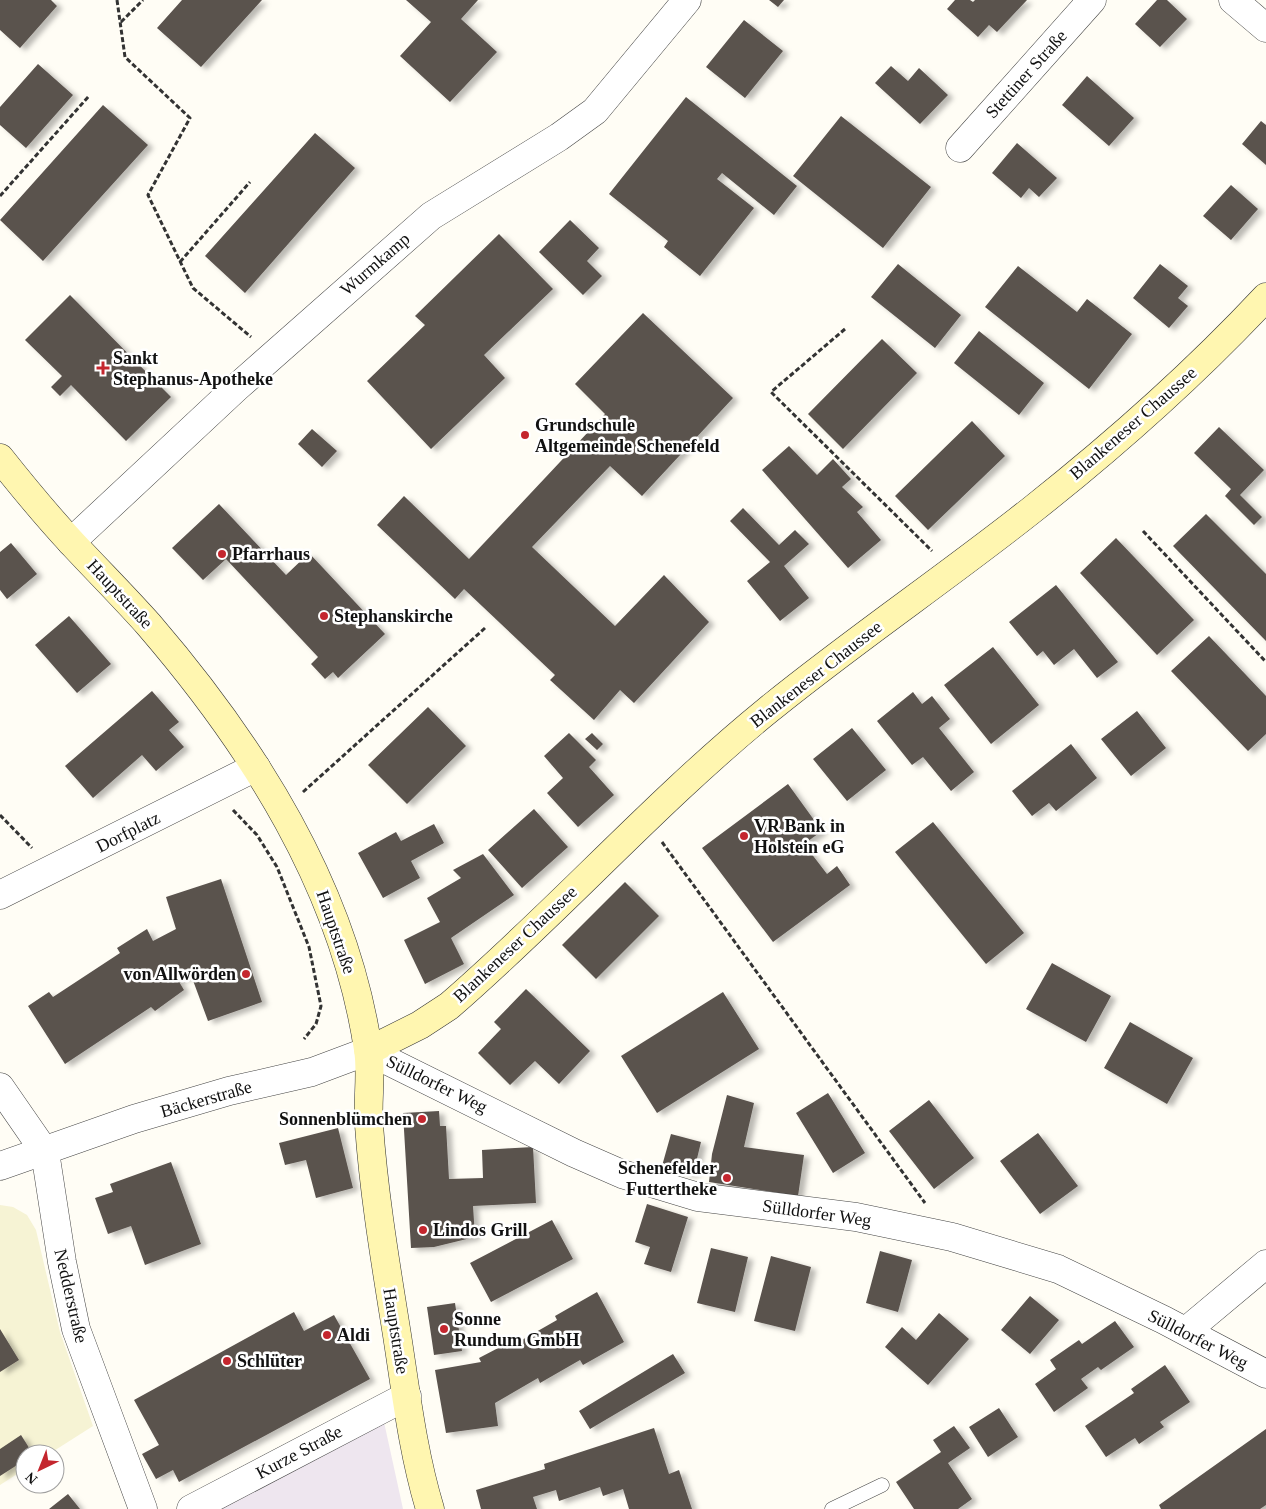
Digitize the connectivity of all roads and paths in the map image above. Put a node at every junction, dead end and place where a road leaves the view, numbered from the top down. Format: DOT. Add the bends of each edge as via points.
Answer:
graph roads {
  1 [pos="117,0"];
  2 [pos="143,0"];
  3 [pos="687,0"];
  4 [pos="1092,0"];
  5 [pos="1233,0"];
  6 [pos="120,23"];
  7 [pos="1266,28"];
  8 [pos="89,96"];
  9 [pos="960,148"];
  10 [pos="250,182"];
  11 [pos="0,196"];
  12 [pos="180,262"];
  13 [pos="1266,297"];
  14 [pos="845,329"];
  15 [pos="272,356"];
  16 [pos="0,458"];
  17 [pos="1143,531"];
  18 [pos="71,542"];
  19 [pos="936,554"];
  20 [pos="485,628"];
  21 [pos="1266,662"];
  22 [pos="256,767"];
  23 [pos="301,794"];
  24 [pos="233,810"];
  25 [pos="0,815"];
  26 [pos="657,836"];
  27 [pos="53,870"];
  28 [pos="0,895"];
  29 [pos="304,1039"];
  30 [pos="368,1051"];
  31 [pos="0,1087"];
  32 [pos="45,1152"];
  33 [pos="0,1166"];
  34 [pos="952,1237"];
  35 [pos="1266,1264"];
  36 [pos="1186,1331"];
  37 [pos="1266,1374"];
  38 [pos="406,1396"];
  39 [pos="882,1485"];
  40 [pos="143,1509"];
  41 [pos="191,1509"];
  42 [pos="430,1509"];
  43 [pos="832,1509"];
  1 -- 6 [label="path"];
  2 -- 6 [label="path"];
  3 -- 15 [label="street, Wurmkamp" via="594,110 559,137 431,216"];
  4 -- 9 [label="street, Stettiner Straße"];
  5 -- 7 [label="street"];
  6 -- 12 [label="path" via="125,57 190,118 148,195"];
  8 -- 11 [label="path"];
  10 -- 12 [label="path"];
  12 -- 15 [label="path" via="193,288"];
  13 -- 30 [label="main road, Blankeneser Chaussee" via="1189,374 1082,468 1011,526 819,668 751,723 449,1006 420,1025"];
  14 -- 19 [label="path" via="771,392"];
  15 -- 18 [label="street, Wurmkamp"];
  16 -- 18 [label="main road, Hauptstraße"];
  17 -- 21 [label="path"];
  18 -- 22 [label="main road, Hauptstraße" via="149,625 203,692"];
  20 -- 23 [label="path"];
  22 -- 27 [label="street, Dorfplatz"];
  22 -- 30 [label="main road, Hauptstraße" via="326,896 353,978"];
  24 -- 29 [label="path" via="257,835 277,867 309,947 321,1006 316,1024"];
  25 -- 27 [label="path"];
  26 -- 34 [label="path"];
  27 -- 28 [label="street, Dorfplatz"];
  30 -- 32 [label="street, Bäckerstraße" via="312,1072 229,1091 134,1119"];
  30 -- 34 [label="street, Sülldorfer Weg" via="622,1174 698,1197 856,1217"];
  30 -- 38 [label="main road, Hauptstraße" via="369,1124 379,1220"];
  31 -- 32 [label="street, Nedderstraße"];
  32 -- 33 [label="street, Bäckerstraße"];
  32 -- 40 [label="street, Nedderstraße" via="76,1329"];
  34 -- 36 [label="street, Sülldorfer Weg" via="1058,1269"];
  35 -- 36 [label="street"];
  36 -- 37 [label="street, Sülldorfer Weg"];
  38 -- 41 [label="street, Kurze Straße"];
  38 -- 42 [label="main road, Hauptstraße"];
  39 -- 43 [label="lane"];
}
